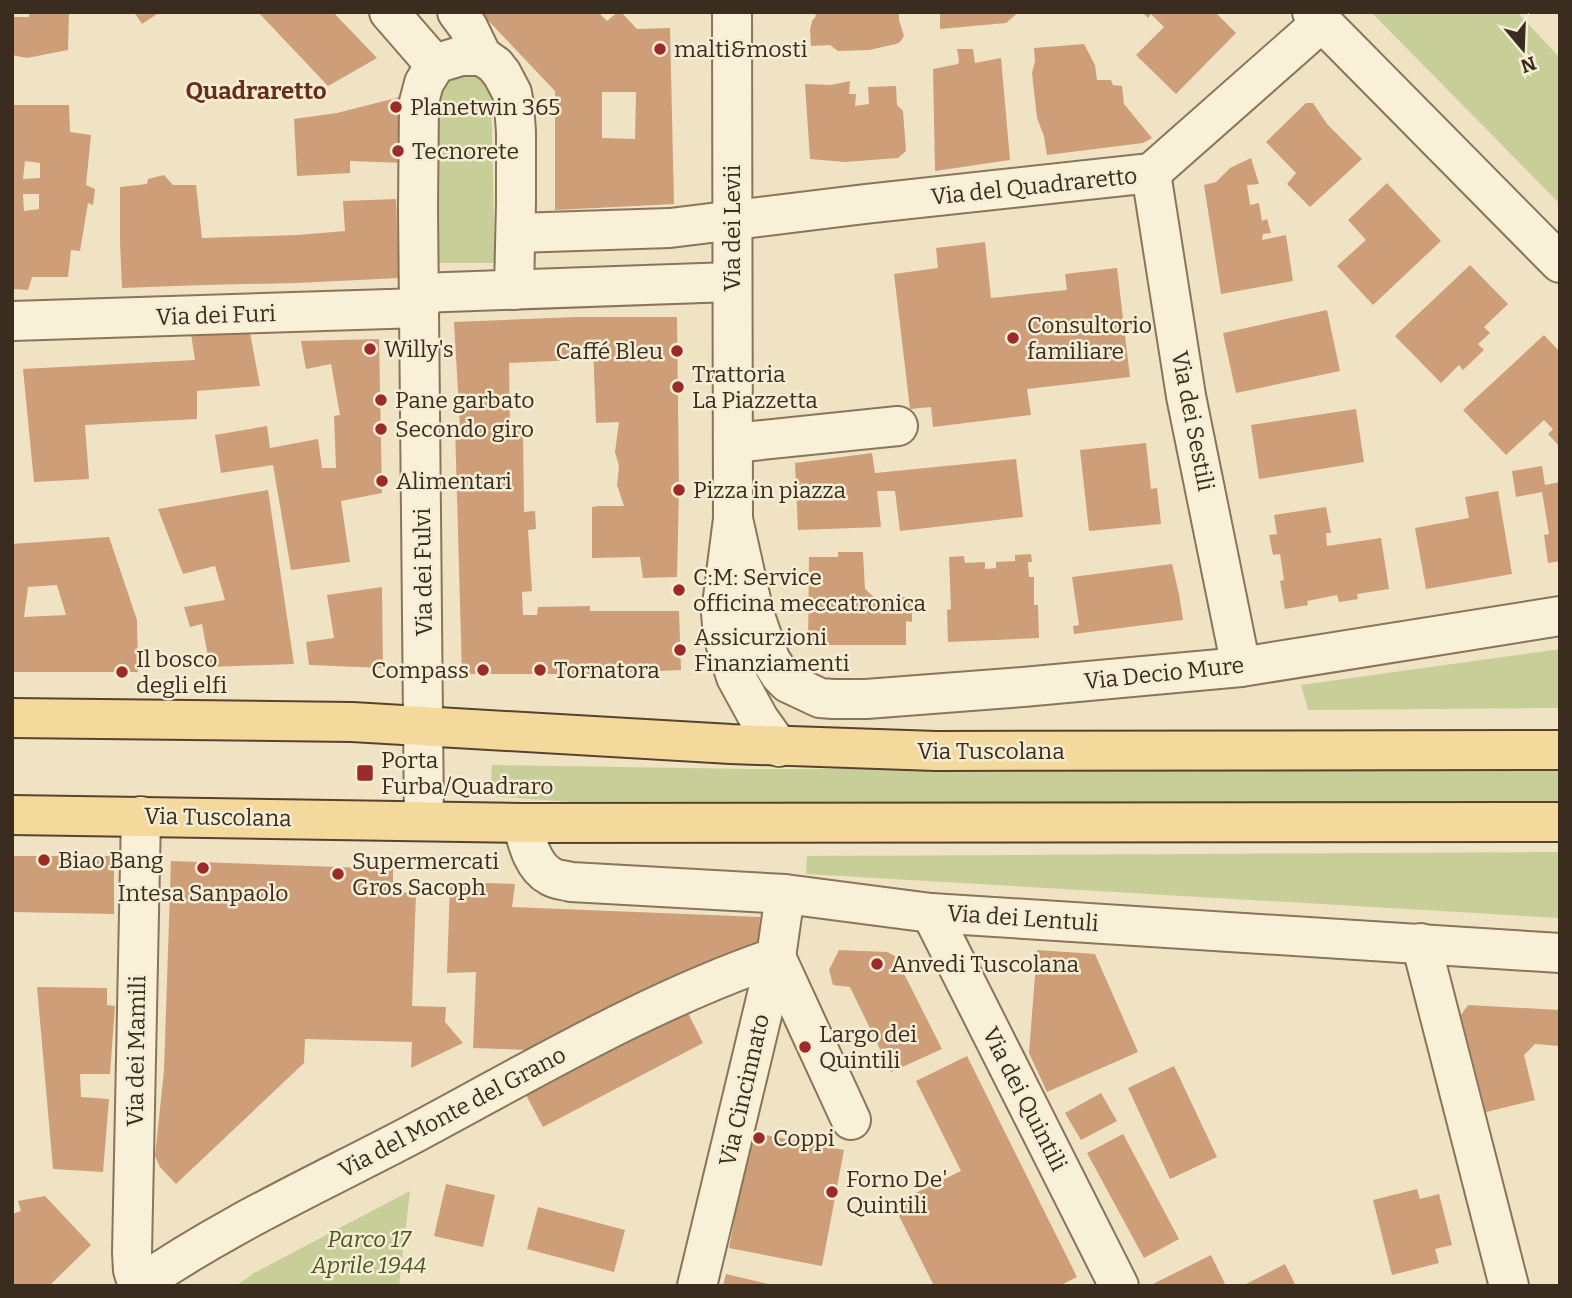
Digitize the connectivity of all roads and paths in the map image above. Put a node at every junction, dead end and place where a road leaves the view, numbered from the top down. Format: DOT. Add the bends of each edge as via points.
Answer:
graph roads {
  1 [pos="389,12"];
  2 [pos="457,12"];
  3 [pos="732,12"];
  4 [pos="1317,17"];
  5 [pos="482,56"];
  6 [pos="435,65"];
  7 [pos="1151,173"];
  8 [pos="733,220"];
  9 [pos="516,233"];
  10 [pos="1560,263"];
  11 [pos="731,282"];
  12 [pos="514,290"];
  13 [pos="420,301"];
  14 [pos="12,321"];
  15 [pos="898,426"];
  16 [pos="733,443"];
  17 [pos="733,519"];
  18 [pos="1560,616"];
  19 [pos="1241,667"];
  20 [pos="775,669"];
  21 [pos="12,719"];
  22 [pos="424,725"];
  23 [pos="779,747"];
  24 [pos="1560,750"];
  25 [pos="12,814"];
  26 [pos="141,816"];
  27 [pos="424,821"];
  28 [pos="1560,822"];
  29 [pos="522,823"];
  30 [pos="785,894"];
  31 [pos="931,913"];
  32 [pos="1421,943"];
  33 [pos="1560,953"];
  34 [pos="776,957"];
  35 [pos="850,1120"];
  36 [pos="138,1286"];
  37 [pos="697,1286"];
  38 [pos="1119,1286"];
  39 [pos="1509,1286"];
  1 -- 6 [label="street"];
  2 -- 5 [label="street"];
  3 -- 8 [label="street, Via dei Levii"];
  4 -- 7 [label="street, Via del Quadraretto"];
  4 -- 10 [label="street"];
  5 -- 6 [label="street" via="461,56"];
  5 -- 9 [label="street" via="495,65 512,93"];
  6 -- 13 [label="street, Via dei Fulvi" via="419,102"];
  7 -- 8 [label="street, Via del Quadraretto"];
  7 -- 19 [label="street, Via dei Sestili" via="1186,396"];
  8 -- 9 [label="street, Via del Quadraretto" via="651,229"];
  8 -- 11 [label="street, Via dei Levii"];
  9 -- 12 [label="street"];
  11 -- 12 [label="street, Via dei Furi"];
  11 -- 16 [label="street, Via dei Levii"];
  12 -- 13 [label="street, Via dei Furi"];
  13 -- 14 [label="street, Via dei Furi"];
  13 -- 22 [label="street, Via dei Fulvi"];
  15 -- 16 [label="street"];
  16 -- 17 [label="street, Via dei Levii"];
  17 -- 20 [label="street, Via dei Levii" via="754,613"];
  17 -- 23 [label="street, Via dei Levii" via="721,613 723,636 736,677"];
  18 -- 19 [label="street, Via Decio Mure"];
  19 -- 20 [label="street, Via Decio Mure" via="849,700 808,693"];
  21 -- 22 [label="main road, Via Tuscolana"];
  22 -- 23 [label="main road, Via Tuscolana"];
  22 -- 27 [label="street"];
  23 -- 24 [label="main road, Via Tuscolana"];
  25 -- 26 [label="main road, Via Tuscolana"];
  26 -- 27 [label="main road, Via Tuscolana"];
  26 -- 36 [label="street, Via dei Mamili" via="132,1253"];
  27 -- 29 [label="main road, Via Tuscolana"];
  28 -- 29 [label="main road, Via Tuscolana"];
  29 -- 30 [label="street, Via dei Lentuli" via="535,862 550,877"];
  30 -- 31 [label="street, Via dei Lentuli"];
  30 -- 34 [label="street, Via Cincinnato"];
  31 -- 32 [label="street, Via dei Lentuli"];
  31 -- 38 [label="street, Via dei Quintili"];
  32 -- 33 [label="street, Via dei Lentuli"];
  32 -- 39 [label="street"];
  34 -- 35 [label="street"];
  34 -- 36 [label="street, Via del Monte del Grano" via="645,1011 240,1223"];
  34 -- 37 [label="street, Via Cincinnato"];
}
